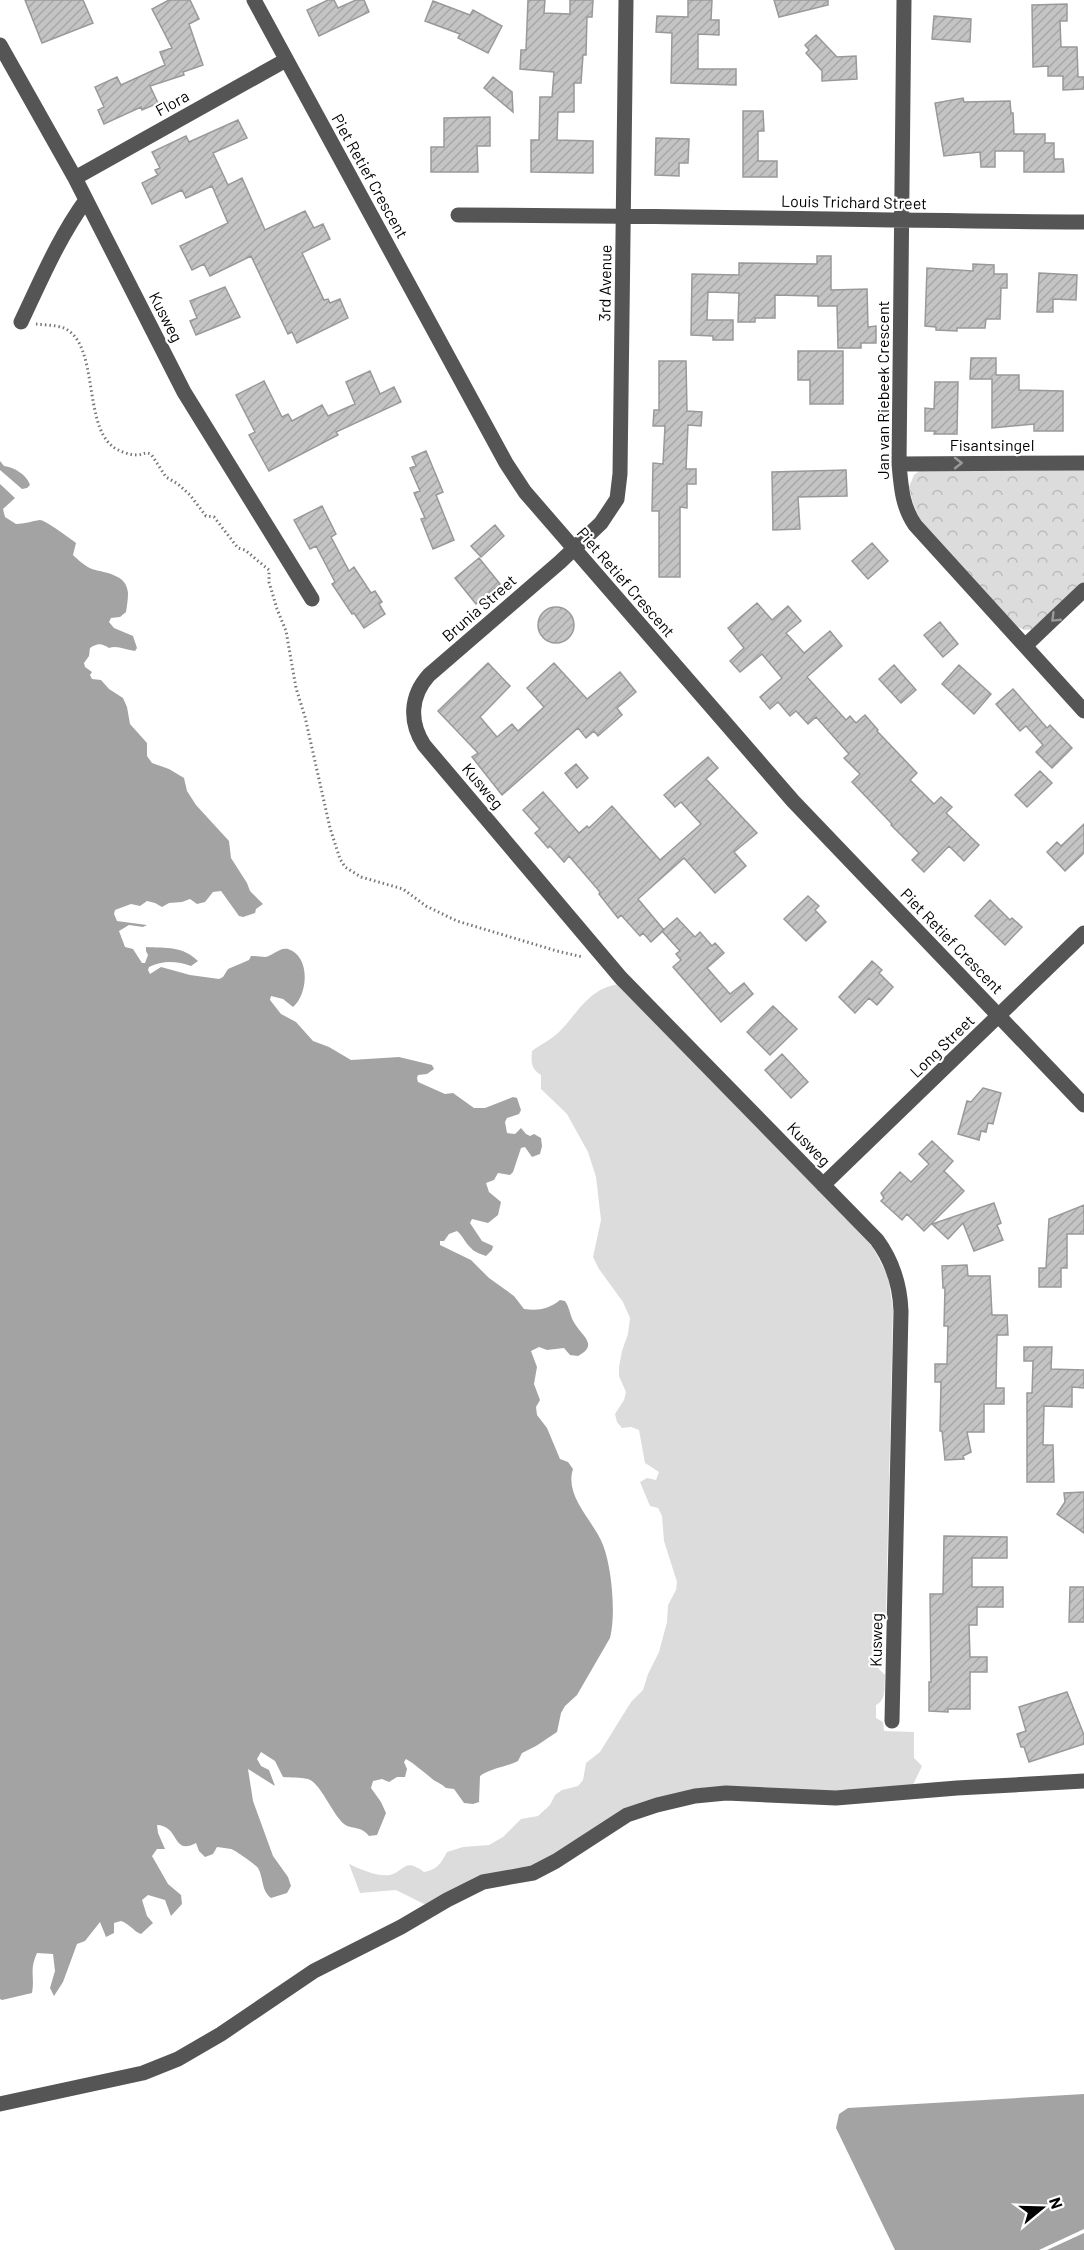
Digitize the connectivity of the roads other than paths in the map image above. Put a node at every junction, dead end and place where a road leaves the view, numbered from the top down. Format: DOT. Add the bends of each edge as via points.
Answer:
graph roads {
  1 [pos="626,0"];
  2 [pos="904,0"];
  3 [pos="259,2"];
  4 [pos="0,45"];
  5 [pos="286,60"];
  6 [pos="75,178"];
  7 [pos="86,200"];
  8 [pos="458,215"];
  9 [pos="624,215"];
  10 [pos="902,222"];
  11 [pos="1084,222"];
  12 [pos="21,322"];
  13 [pos="1084,463"];
  14 [pos="899,464"];
  15 [pos="574,549"];
  16 [pos="1084,590"];
  17 [pos="312,599"];
  18 [pos="1025,646"];
  19 [pos="414,700"];
  20 [pos="1084,711"];
  21 [pos="1084,933"];
  22 [pos="999,1017"];
  23 [pos="1084,1105"];
  24 [pos="823,1185"];
  25 [pos="892,1721"];
  26 [pos="1084,1781"];
  27 [pos="0,2104"];
  1 -- 9 [label="street, 3rd Avenue"];
  2 -- 10 [label="street, Jan van Riebeek Crescent"];
  3 -- 5 [label="street, Piet Retief Crescent"];
  4 -- 6 [label="street, Kusweg"];
  5 -- 6 [label="street, Flora"];
  5 -- 15 [label="street, Piet Retief Crescent" via="506,463 525,492"];
  6 -- 7 [label="street, Kusweg"];
  7 -- 12 [label="street" via="57,246"];
  7 -- 17 [label="street, Kusweg" via="184,392"];
  8 -- 9 [label="street, Louis Trichard Street"];
  9 -- 10 [label="street, Louis Trichard Street"];
  9 -- 15 [label="street, 3rd Avenue" via="620,487 607,518"];
  10 -- 11 [label="street, Louis Trichard Street"];
  10 -- 14 [label="street, Jan van Riebeek Crescent"];
  14 -- 13 [label="street, Fisantsingel, one-way"];
  14 -- 18 [label="street, Jan van Riebeek Crescent" via="903,498 915,525"];
  15 -- 19 [label="street, Brunia Street" via="429,675"];
  15 -- 22 [label="street, Piet Retief Crescent" via="793,801"];
  16 -- 18 [label="street, one-way"];
  18 -- 20 [label="street, Jan van Riebeek Crescent"];
  19 -- 24 [label="street, Kusweg" via="414,719 424,745 621,978"];
  21 -- 22 [label="street, Long Street"];
  22 -- 23 [label="street, Piet Retief Crescent"];
  22 -- 24 [label="street, Long Street"];
  24 -- 25 [label="street, Kusweg" via="884,1250 895,1270 901,1297"];
  26 -- 27 [label="street" via="836,1798 726,1793 657,1805 627,1815 533,1873 483,1882 447,1900 401,1928 314,1971 178,2059 143,2073"];
}
